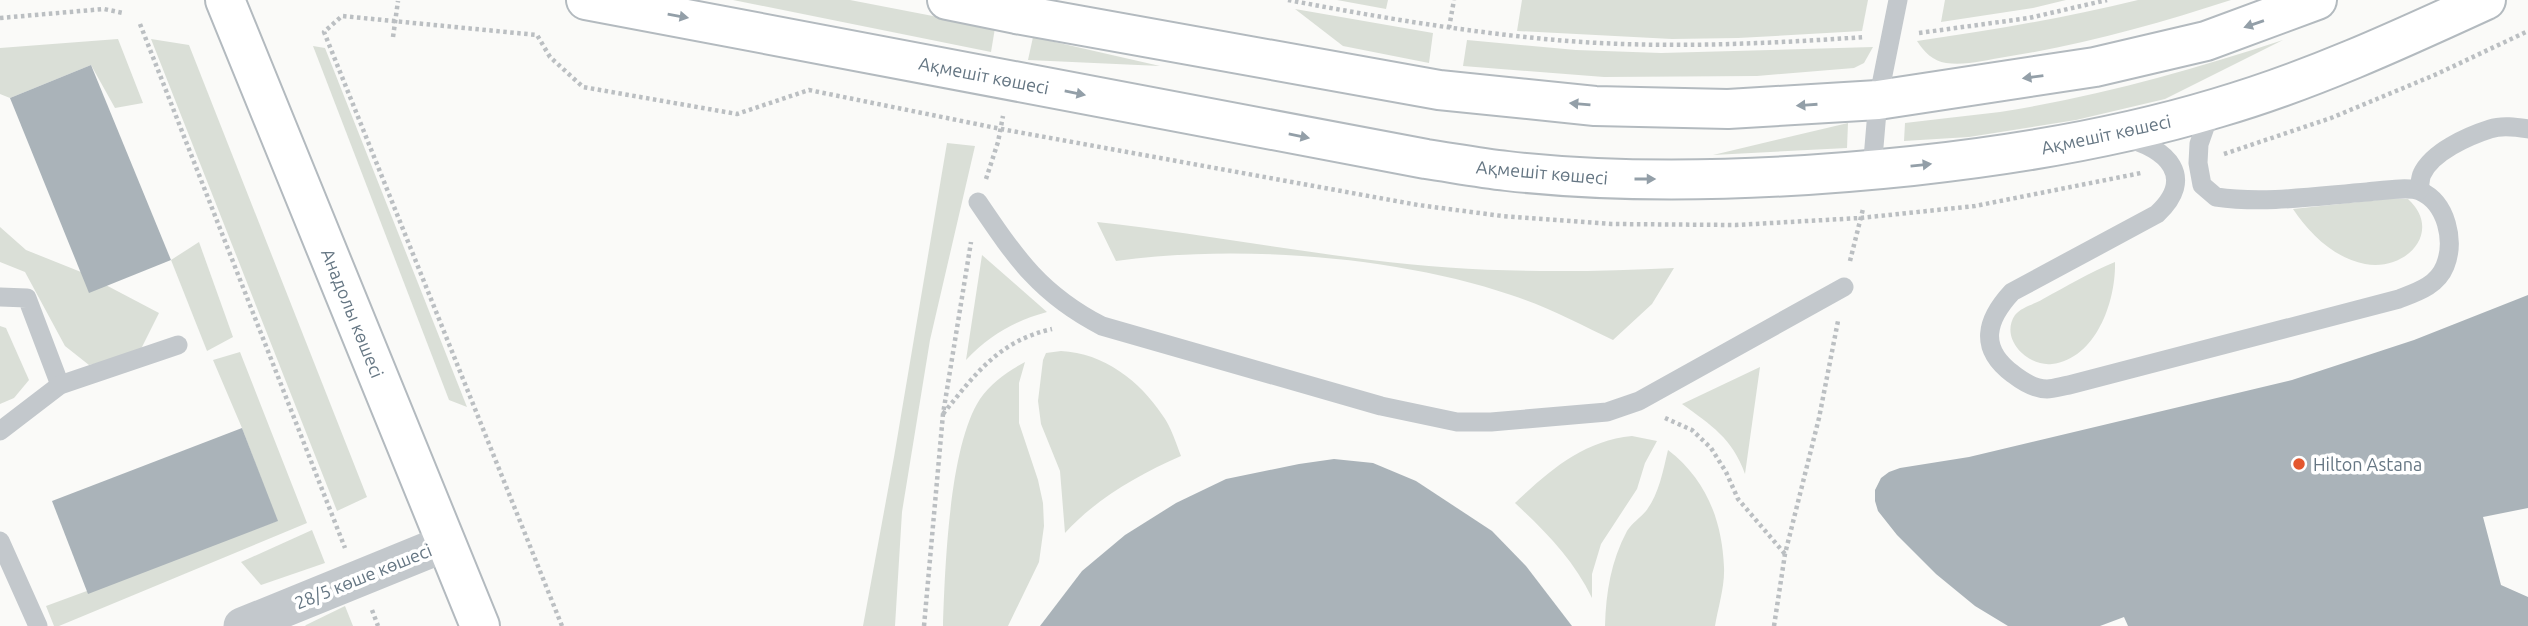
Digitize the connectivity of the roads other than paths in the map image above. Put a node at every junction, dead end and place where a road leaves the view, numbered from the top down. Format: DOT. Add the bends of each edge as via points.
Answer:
graph roads {
  1 [pos="225,0"];
  2 [pos="586,0"];
  3 [pos="947,0"];
  4 [pos="1898,0"];
  5 [pos="2317,0"];
  6 [pos="2486,0"];
  7 [pos="1017,7"];
  8 [pos="1878,100"];
  9 [pos="2219,108"];
  10 [pos="2528,129"];
  11 [pos="2114,136"];
  12 [pos="1872,170"];
  13 [pos="2419,190"];
  14 [pos="978,202"];
  15 [pos="1844,287"];
  16 [pos="0,297"];
  17 [pos="178,345"];
  18 [pos="60,385"];
  19 [pos="0,431"];
  20 [pos="0,541"];
  21 [pos="446,543"];
  22 [pos="38,626"];
  23 [pos="242,626"];
  24 [pos="480,626"];
  1 -- 21 [label="street, Анадолы көшесі"];
  2 -- 12 [label="street, Ақмешіт көшесі, one-way" via="1312,139 1507,171 1705,179"];
  3 -- 7 [label="street"];
  4 -- 8 [label="lane"];
  5 -- 8 [label="street, one-way" via="2206,41 2144,57"];
  6 -- 9 [label="street, Ақмешіт көшесі" via="2372,51"];
  8 -- 7 [label="street, one-way" via="1728,109 1595,106 1508,98 1439,90"];
  8 -- 12 [label="lane"];
  9 -- 11 [label="street, Ақмешіт көшесі"];
  9 -- 13 [label="lane" via="2205,127 2198,163 2202,185 2216,197 2235,200"];
  10 -- 13 [label="lane" via="2492,128 2461,142 2435,158 2422,174"];
  12 -- 11 [label="street, Ақмешіт көшесі, one-way" via="1988,158"];
  11 -- 13 [label="lane" via="2161,152 2173,166 2175,185 2170,202 2157,214 2012,292 1996,310 1989,331 1991,349 2003,367 2031,385 2046,389 2069,384 2419,292 2437,281 2450,246 2438,205"];
  14 -- 15 [label="lane" via="1040,285 1074,312 1102,326 1381,406 1457,422 1607,412 1639,401"];
  16 -- 18 [label="lane" via="27,298"];
  17 -- 18 [label="lane"];
  18 -- 19 [label="lane"];
  20 -- 22 [label="lane"];
  21 -- 23 [label="street, 28/5 көше көшесі"];
  21 -- 24 [label="street, Анадолы көшесі"];
}
